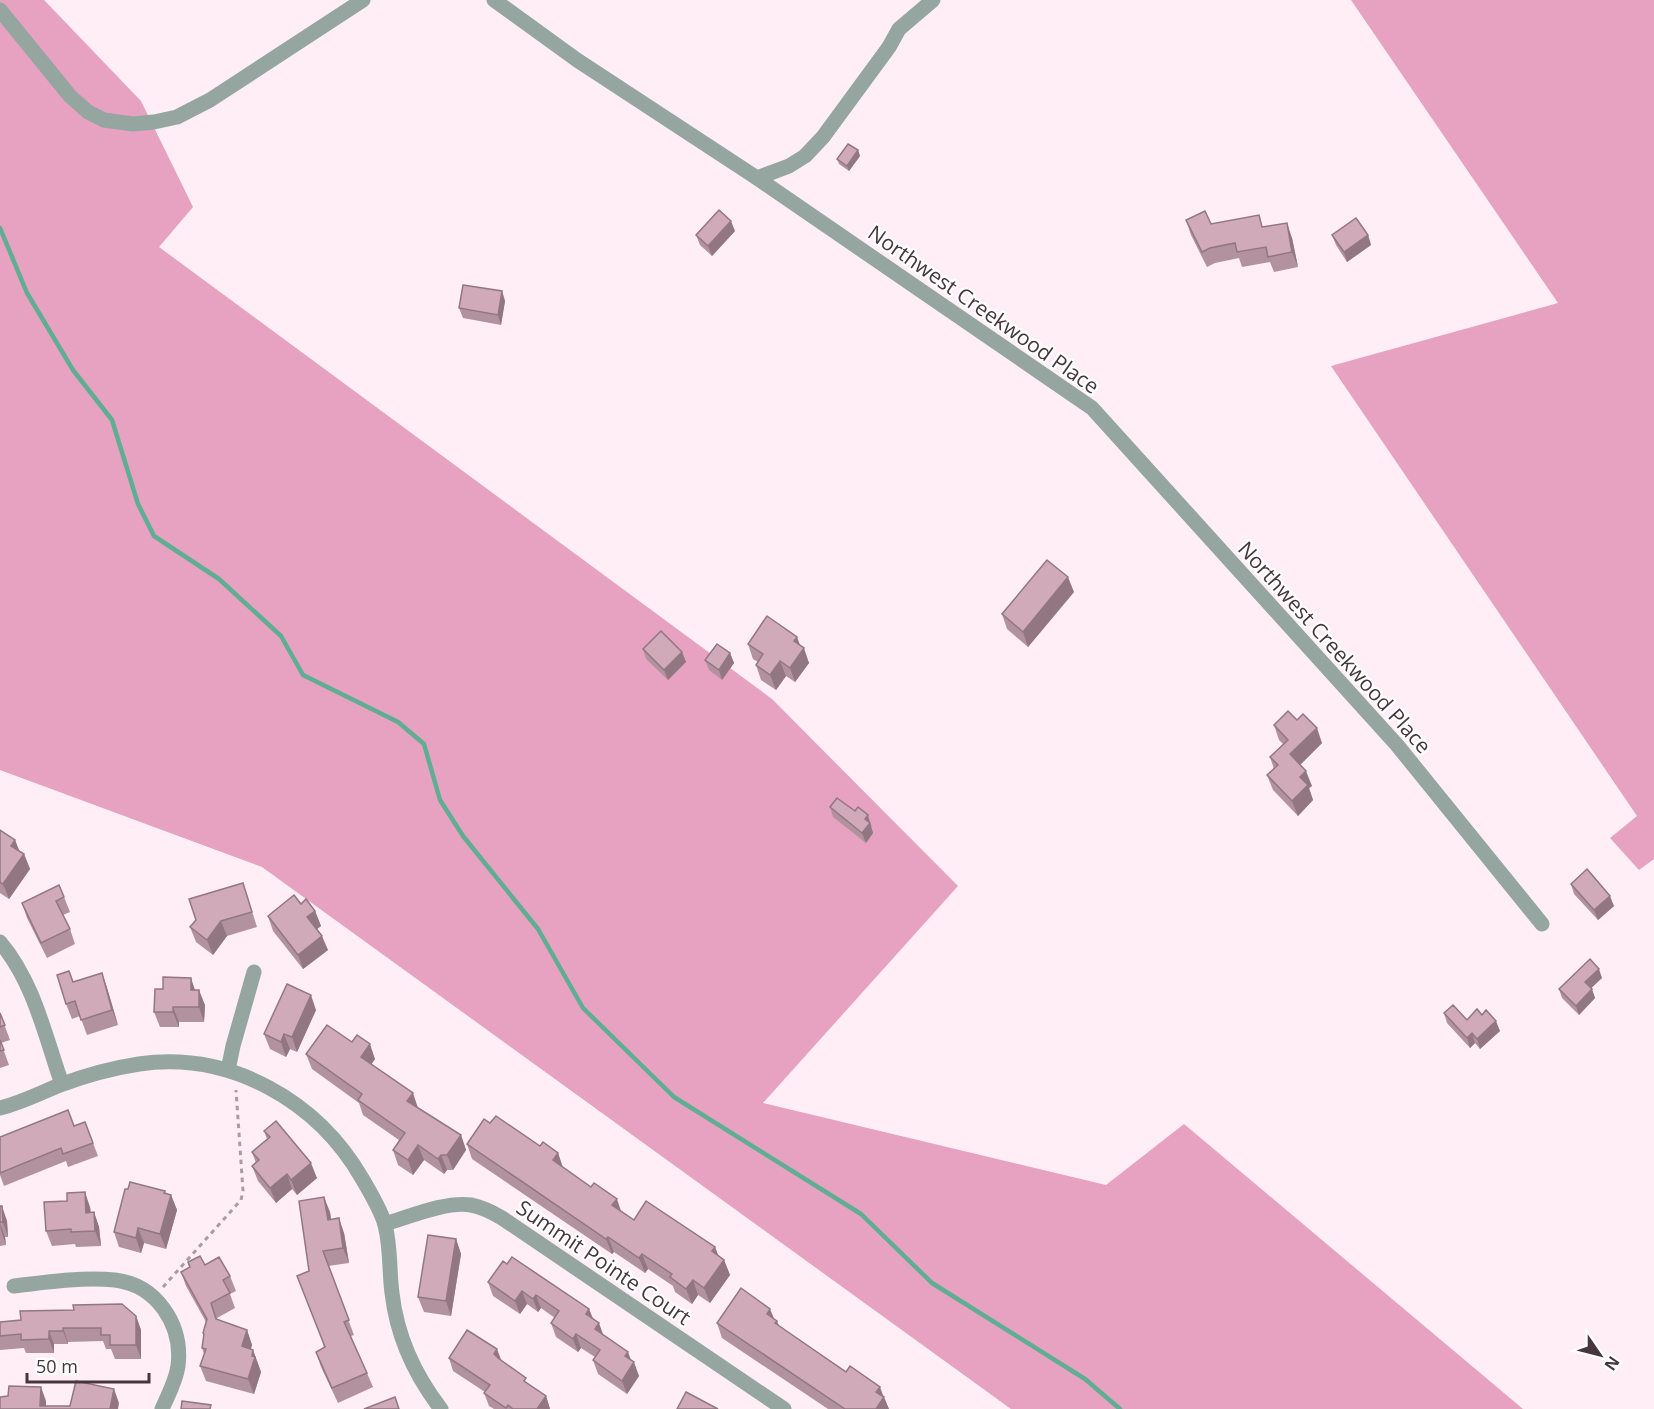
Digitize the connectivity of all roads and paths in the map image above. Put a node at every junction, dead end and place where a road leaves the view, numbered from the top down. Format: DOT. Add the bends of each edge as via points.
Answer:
graph roads {
  1 [pos="363,0"];
  2 [pos="494,0"];
  3 [pos="933,0"];
  4 [pos="0,10"];
  5 [pos="757,178"];
  6 [pos="1542,924"];
  7 [pos="0,942"];
  8 [pos="254,972"];
  9 [pos="233,1072"];
  10 [pos="62,1084"];
  11 [pos="0,1108"];
  12 [pos="385,1224"];
  13 [pos="14,1286"];
  14 [pos="153,1297"];
  15 [pos="162,1409"];
  16 [pos="441,1409"];
  17 [pos="784,1409"];
  1 -- 4 [label="street" via="210,100 177,117 133,124 104,120 88,112 70,96"];
  2 -- 5 [label="street, Northwest Creekwood Place" via="577,60"];
  3 -- 5 [label="street" via="899,29 823,137 805,156"];
  5 -- 6 [label="street, Northwest Creekwood Place" via="1092,408 1397,746"];
  7 -- 10 [label="street" via="20,969 33,997"];
  8 -- 9 [label="street" via="233,1046"];
  9 -- 10 [label="street" via="210,1065 162,1062"];
  9 -- 12 [label="street" via="294,1102 330,1135 358,1171"];
  9 -- 14 [label="path" via="241,1200"];
  10 -- 11 [label="street"];
  12 -- 16 [label="street" via="393,1302 403,1343 426,1390"];
  12 -- 17 [label="street, Summit Pointe Court" via="453,1205 486,1209"];
  13 -- 14 [label="street" via="78,1279 117,1281 143,1289"];
  14 -- 15 [label="street" via="165,1308 176,1335 178,1354 176,1378"];
}
